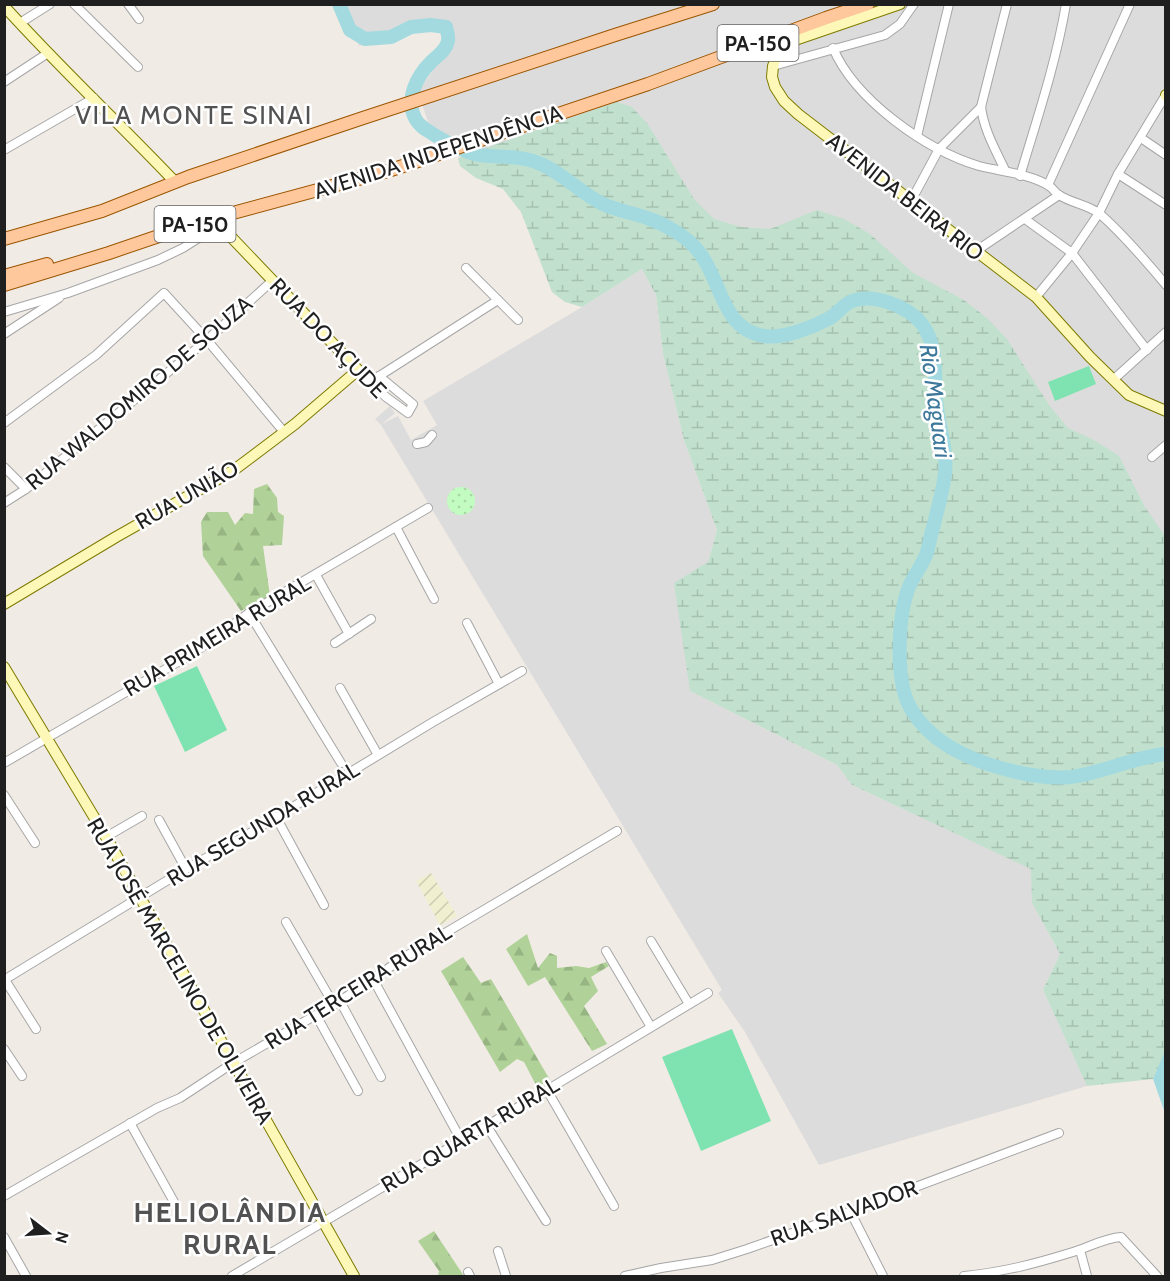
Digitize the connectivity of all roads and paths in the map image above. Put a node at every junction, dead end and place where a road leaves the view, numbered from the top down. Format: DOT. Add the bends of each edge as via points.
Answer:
graph roads {
  1 [pos="50,4"];
  2 [pos="74,4"];
  3 [pos="128,4"];
  4 [pos="713,4"];
  5 [pos="900,4"];
  6 [pos="914,4"];
  7 [pos="949,4"];
  8 [pos="1007,4"];
  9 [pos="1066,4"];
  10 [pos="1130,4"];
  11 [pos="864,5"];
  12 [pos="4,6"];
  13 [pos="139,19"];
  14 [pos="20,23"];
  15 [pos="828,23"];
  16 [pos="833,48"];
  17 [pos="48,53"];
  18 [pos="773,66"];
  19 [pos="138,67"];
  20 [pos="4,82"];
  21 [pos="1165,96"];
  22 [pos="94,98"];
  23 [pos="981,107"];
  24 [pos="917,136"];
  25 [pos="1141,138"];
  26 [pos="939,149"];
  27 [pos="4,150"];
  28 [pos="1166,155"];
  29 [pos="1005,170"];
  30 [pos="1118,174"];
  31 [pos="1020,176"];
  32 [pos="175,182"];
  33 [pos="1048,185"];
  34 [pos="1059,195"];
  35 [pos="911,201"];
  36 [pos="1166,205"];
  37 [pos="102,211"];
  38 [pos="1099,213"];
  39 [pos="1025,219"];
  40 [pos="216,222"];
  41 [pos="4,239"];
  42 [pos="4,247"];
  43 [pos="976,251"];
  44 [pos="109,253"];
  45 [pos="1072,253"];
  46 [pos="466,268"];
  47 [pos="4,276"];
  48 [pos="272,281"];
  49 [pos="4,285"];
  50 [pos="1166,285"];
  51 [pos="68,293"];
  52 [pos="1036,297"];
  53 [pos="498,300"];
  54 [pos="4,312"];
  55 [pos="518,321"];
  56 [pos="1166,332"];
  57 [pos="4,334"];
  58 [pos="207,340"];
  59 [pos="1147,350"];
  60 [pos="358,370"];
  61 [pos="379,376"];
  62 [pos="1113,380"];
  63 [pos="370,382"];
  64 [pos="1166,411"];
  65 [pos="4,423"];
  66 [pos="284,432"];
  67 [pos="432,435"];
  68 [pos="417,444"];
  69 [pos="1166,445"];
  70 [pos="1152,457"];
  71 [pos="4,467"];
  72 [pos="26,489"];
  73 [pos="4,503"];
  74 [pos="428,508"];
  75 [pos="396,527"];
  76 [pos="316,575"];
  77 [pos="434,599"];
  78 [pos="4,604"];
  79 [pos="249,613"];
  80 [pos="371,619"];
  81 [pos="467,623"];
  82 [pos="349,634"];
  83 [pos="335,643"];
  84 [pos="4,667"];
  85 [pos="522,671"];
  86 [pos="501,685"];
  87 [pos="340,688"];
  88 [pos="46,738"];
  89 [pos="378,755"];
  90 [pos="341,762"];
  91 [pos="4,763"];
  92 [pos="4,795"];
  93 [pos="142,816"];
  94 [pos="276,817"];
  95 [pos="159,820"];
  96 [pos="617,831"];
  97 [pos="106,841"];
  98 [pos="35,843"];
  99 [pos="186,869"];
  100 [pos="139,899"];
  101 [pos="324,905"];
  102 [pos="286,922"];
  103 [pos="651,941"];
  104 [pos="606,951"];
  105 [pos="373,979"];
  106 [pos="5,980"];
  107 [pos="708,993"];
  108 [pos="337,1003"];
  109 [pos="689,1004"];
  110 [pos="316,1015"];
  111 [pos="651,1027"];
  112 [pos="36,1029"];
  113 [pos="4,1049"];
  114 [pos="233,1063"];
  115 [pos="22,1076"];
  116 [pos="381,1077"];
  117 [pos="547,1090"];
  118 [pos="358,1091"];
  119 [pos="130,1123"];
  120 [pos="487,1126"];
  121 [pos="1059,1133"];
  122 [pos="461,1140"];
  123 [pos="4,1196"];
  124 [pos="174,1202"];
  125 [pos="614,1206"];
  126 [pos="850,1211"];
  127 [pos="323,1221"];
  128 [pos="546,1221"];
  129 [pos="4,1237"];
  130 [pos="1080,1250"];
  131 [pos="498,1251"];
  132 [pos="661,1272"];
  133 [pos="26,1276"];
  134 [pos="232,1276"];
  135 [pos="354,1276"];
  136 [pos="506,1276"];
  137 [pos="625,1276"];
  138 [pos="884,1276"];
  139 [pos="964,1276"];
  140 [pos="1087,1276"];
  141 [pos="1157,1276"];
  1 -- 14 [label="street"];
  2 -- 19 [label="street"];
  3 -- 13 [label="street"];
  4 -- 32 [label="main road, PA-150"];
  5 -- 15 [label="street"];
  6 -- 16 [label="street" via="900,24 885,35"];
  7 -- 24 [label="street"];
  8 -- 23 [label="street"];
  9 -- 31 [label="street" via="1043,103"];
  10 -- 33 [label="street"];
  11 -- 15 [label="main road, AVENIDA INDEPENDÊNCIA / PA-150"];
  12 -- 14 [label="street"];
  14 -- 17 [label="street"];
  15 -- 18 [label="street" via="785,45"];
  15 -- 40 [label="main road, AVENIDA INDEPENDÊNCIA / PA-150" via="388,171"];
  16 -- 18 [label="street"];
  16 -- 24 [label="street" via="840,64 872,100"];
  17 -- 20 [label="street"];
  17 -- 22 [label="street"];
  18 -- 35 [label="street, AVENIDA BEIRA RIO" via="775,87 784,102"];
  21 -- 25 [label="street"];
  22 -- 27 [label="street"];
  22 -- 32 [label="street"];
  23 -- 26 [label="street"];
  23 -- 29 [label="street" via="989,137"];
  24 -- 26 [label="street"];
  25 -- 28 [label="street"];
  25 -- 30 [label="street"];
  26 -- 29 [label="street" via="981,166"];
  26 -- 35 [label="street"];
  29 -- 31 [label="street"];
  30 -- 36 [label="street"];
  30 -- 38 [label="street"];
  31 -- 33 [label="street"];
  32 -- 37 [label="main road, PA-150"];
  33 -- 34 [label="street"];
  34 -- 38 [label="street"];
  34 -- 39 [label="street"];
  35 -- 43 [label="street, AVENIDA BEIRA RIO"];
  37 -- 41 [label="main road, PA-150"];
  37 -- 42 [label="main road" via="87,221"];
  38 -- 45 [label="street"];
  38 -- 50 [label="street"];
  39 -- 43 [label="street"];
  39 -- 45 [label="street"];
  40 -- 44 [label="main road, AVENIDA INDEPENDÊNCIA / PA-150"];
  40 -- 48 [label="street, RUA DO AÇUDE"];
  40 -- 51 [label="street" via="183,248 158,260"];
  43 -- 52 [label="street, AVENIDA BEIRA RIO"];
  44 -- 47 [label="main road" via="91,252"];
  44 -- 49 [label="main road, AVENIDA INDEPENDÊNCIA / PA-150"];
  45 -- 52 [label="street"];
  45 -- 59 [label="street"];
  46 -- 53 [label="street"];
  48 -- 58 [label="street, RUA WALDOMIRO DE SOUZA"];
  48 -- 60 [label="street, RUA DO AÇUDE"];
  51 -- 54 [label="street"];
  51 -- 57 [label="street"];
  52 -- 62 [label="street, AVENIDA BEIRA RIO"];
  53 -- 55 [label="street"];
  53 -- 61 [label="street"];
  56 -- 59 [label="street"];
  58 -- 65 [label="street" via="162,294 96,355"];
  58 -- 66 [label="street"];
  58 -- 72 [label="street, RUA WALDOMIRO DE SOUZA"];
  59 -- 62 [label="street"];
  60 -- 63 [label="street, RUA DO AÇUDE"];
  60 -- 66 [label="street, RUA UNIÃO"];
  61 -- 63 [label="street"];
  61 -- 63 [label="street, RUA DO AÇUDE" via="413,404 408,413"];
  62 -- 64 [label="street, AVENIDA BEIRA RIO" via="1129,395"];
  66 -- 78 [label="street, RUA UNIÃO" via="234,470"];
  67 -- 68 [label="street"];
  69 -- 70 [label="street"];
  71 -- 72 [label="street"];
  72 -- 73 [label="street, RUA WALDOMIRO DE SOUZA"];
  74 -- 75 [label="street, RUA PRIMEIRA RURAL"];
  75 -- 76 [label="street, RUA PRIMEIRA RURAL"];
  75 -- 77 [label="street"];
  76 -- 79 [label="street, RUA PRIMEIRA RURAL"];
  76 -- 82 [label="street"];
  79 -- 88 [label="street, RUA PRIMEIRA RURAL" via="195,652"];
  79 -- 90 [label="street"];
  80 -- 82 [label="street"];
  81 -- 86 [label="street"];
  82 -- 83 [label="street"];
  84 -- 88 [label="street, RUA JOSÉ MARCELINO DE OLIVEIRA"];
  85 -- 86 [label="street, RUA SEGUNDA RURAL"];
  86 -- 89 [label="street, RUA SEGUNDA RURAL"];
  87 -- 89 [label="street"];
  88 -- 91 [label="street, RUA PRIMEIRA RURAL"];
  88 -- 97 [label="street, RUA JOSÉ MARCELINO DE OLIVEIRA"];
  89 -- 94 [label="street, RUA SEGUNDA RURAL" via="308,794"];
  92 -- 98 [label="street"];
  93 -- 97 [label="street"];
  94 -- 99 [label="street, RUA SEGUNDA RURAL"];
  94 -- 101 [label="street"];
  95 -- 99 [label="street"];
  96 -- 105 [label="street, RUA TERCEIRA RURAL" via="587,852 554,864"];
  97 -- 100 [label="street, RUA JOSÉ MARCELINO DE OLIVEIRA"];
  99 -- 100 [label="street, RUA SEGUNDA RURAL"];
  100 -- 106 [label="street, RUA SEGUNDA RURAL"];
  100 -- 114 [label="street, RUA JOSÉ MARCELINO DE OLIVEIRA"];
  102 -- 108 [label="street"];
  103 -- 109 [label="street"];
  104 -- 111 [label="street"];
  105 -- 108 [label="street, RUA TERCEIRA RURAL"];
  105 -- 122 [label="street"];
  106 -- 112 [label="street"];
  107 -- 109 [label="street, RUA QUARTA RURAL"];
  108 -- 110 [label="street, RUA TERCEIRA RURAL"];
  108 -- 116 [label="street"];
  109 -- 111 [label="street, RUA QUARTA RURAL"];
  110 -- 114 [label="street, RUA TERCEIRA RURAL"];
  110 -- 118 [label="street"];
  111 -- 117 [label="street, RUA QUARTA RURAL"];
  113 -- 115 [label="street"];
  114 -- 119 [label="street, RUA TERCEIRA RURAL" via="180,1098"];
  114 -- 127 [label="street, RUA JOSÉ MARCELINO DE OLIVEIRA"];
  117 -- 120 [label="street, RUA QUARTA RURAL"];
  117 -- 125 [label="street"];
  119 -- 123 [label="street, RUA TERCEIRA RURAL"];
  119 -- 124 [label="street"];
  120 -- 122 [label="street, RUA QUARTA RURAL"];
  120 -- 128 [label="street"];
  121 -- 126 [label="street, RUA SALVADOR"];
  122 -- 127 [label="street, RUA QUARTA RURAL"];
  126 -- 132 [label="street, RUA SALVADOR" via="712,1260"];
  126 -- 138 [label="street"];
  127 -- 134 [label="street, RUA QUARTA RURAL"];
  127 -- 135 [label="street, RUA JOSÉ MARCELINO DE OLIVEIRA"];
  129 -- 133 [label="street"];
  130 -- 139 [label="street" via="1001,1272"];
  130 -- 140 [label="street"];
  130 -- 141 [label="street" via="1121,1237"];
  131 -- 136 [label="street"];
  132 -- 137 [label="street, RUA SALVADOR"];
}
